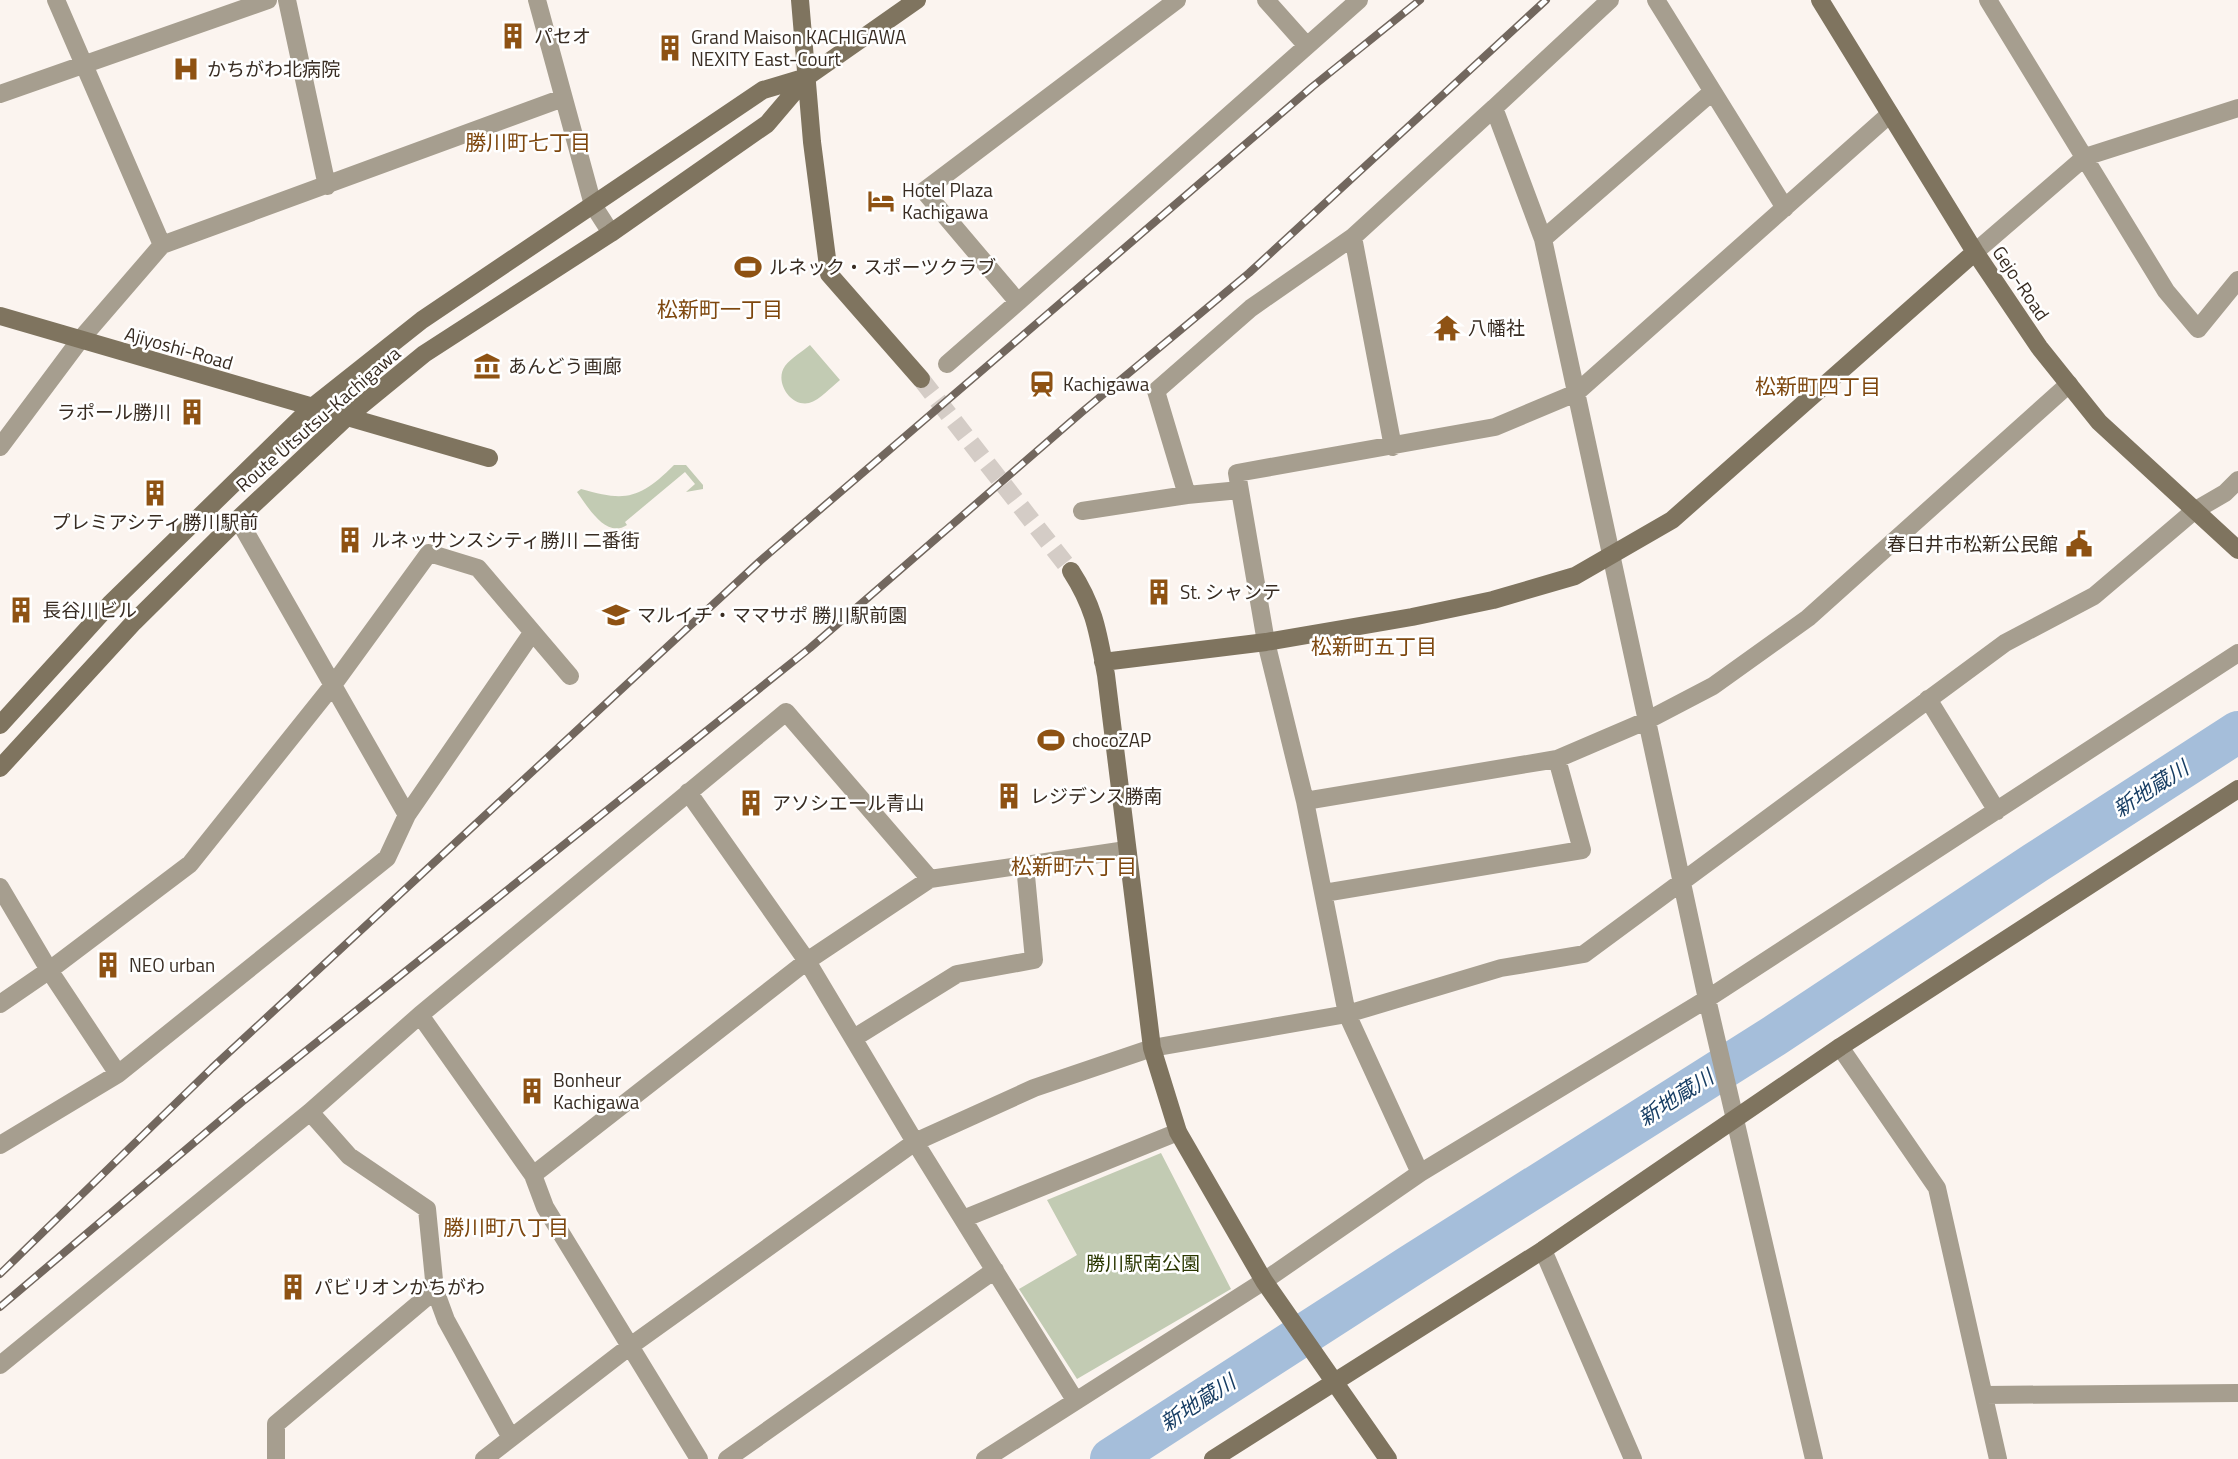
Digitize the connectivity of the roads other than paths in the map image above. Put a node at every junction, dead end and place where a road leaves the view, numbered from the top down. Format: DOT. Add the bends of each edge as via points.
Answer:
graph roads {
  1 [pos="57,0"];
  2 [pos="268,0"];
  3 [pos="287,0"];
  4 [pos="537,0"];
  5 [pos="800,0"];
  6 [pos="917,0"];
  7 [pos="1177,0"];
  8 [pos="1266,0"];
  9 [pos="1359,0"];
  10 [pos="1610,0"];
  11 [pos="1656,0"];
  12 [pos="1820,0"];
  13 [pos="1987,0"];
  14 [pos="1307,46"];
  15 [pos="85,65"];
  16 [pos="807,77"];
  17 [pos="1712,92"];
  18 [pos="0,94"];
  19 [pos="563,98"];
  20 [pos="1494,108"];
  21 [pos="2238,108"];
  22 [pos="1890,114"];
  23 [pos="2085,157"];
  24 [pos="327,186"];
  25 [pos="593,205"];
  26 [pos="1785,208"];
  27 [pos="611,233"];
  28 [pos="1353,237"];
  29 [pos="1543,239"];
  30 [pos="162,245"];
  31 [pos="1975,252"];
  32 [pos="2238,280"];
  33 [pos="1017,302"];
  34 [pos="0,316"];
  35 [pos="80,341"];
  36 [pos="947,364"];
  37 [pos="921,379"];
  38 [pos="2069,384"];
  39 [pos="1577,393"];
  40 [pos="311,408"];
  41 [pos="347,417"];
  42 [pos="0,447"];
  43 [pos="1392,447"];
  44 [pos="488,458"];
  45 [pos="2238,480"];
  46 [pos="1240,490"];
  47 [pos="1187,495"];
  48 [pos="1082,511"];
  49 [pos="2194,511"];
  50 [pos="238,519"];
  51 [pos="2238,550"];
  52 [pos="1612,556"];
  53 [pos="1071,571"];
  54 [pos="532,633"];
  55 [pos="1266,642"];
  56 [pos="2238,653"];
  57 [pos="1103,662"];
  58 [pos="570,676"];
  59 [pos="333,685"];
  60 [pos="1928,699"];
  61 [pos="1648,720"];
  62 [pos="0,724"];
  63 [pos="1558,760"];
  64 [pos="0,768"];
  65 [pos="2238,789"];
  66 [pos="688,792"];
  67 [pos="1305,801"];
  68 [pos="1997,811"];
  69 [pos="407,816"];
  70 [pos="1126,850"];
  71 [pos="1025,865"];
  72 [pos="930,879"];
  73 [pos="1683,881"];
  74 [pos="0,887"];
  75 [pos="1324,893"];
  76 [pos="807,961"];
  77 [pos="49,970"];
  78 [pos="1707,999"];
  79 [pos="0,1004"];
  80 [pos="1347,1014"];
  81 [pos="420,1015"];
  82 [pos="853,1038"];
  83 [pos="1840,1047"];
  84 [pos="1152,1048"];
  85 [pos="118,1074"];
  86 [pos="1733,1110"];
  87 [pos="310,1112"];
  88 [pos="1178,1132"];
  89 [pos="915,1142"];
  90 [pos="0,1144"];
  91 [pos="1420,1173"];
  92 [pos="533,1175"];
  93 [pos="963,1219"];
  94 [pos="1543,1250"];
  95 [pos="995,1270"];
  96 [pos="1264,1281"];
  97 [pos="435,1290"];
  98 [pos="629,1347"];
  99 [pos="0,1365"];
  100 [pos="1333,1380"];
  101 [pos="2238,1393"];
  102 [pos="1985,1395"];
  103 [pos="1075,1400"];
  104 [pos="511,1438"];
  105 [pos="276,1459"];
  106 [pos="484,1459"];
  107 [pos="699,1459"];
  108 [pos="727,1459"];
  109 [pos="985,1459"];
  110 [pos="1213,1459"];
  111 [pos="1388,1459"];
  112 [pos="1633,1459"];
  113 [pos="1814,1459"];
  114 [pos="1998,1459"];
  1 -- 15 [label="street"];
  2 -- 15 [label="street"];
  3 -- 24 [label="street"];
  4 -- 19 [label="street"];
  5 -- 16 [label="street"];
  6 -- 16 [label="street, Route Utsutsu-Kachigawa"];
  7 -- 33 [label="street" via="925,191"];
  8 -- 14 [label="street"];
  9 -- 14 [label="street"];
  10 -- 20 [label="street"];
  11 -- 17 [label="street"];
  12 -- 22 [label="street, Gejo-Road"];
  13 -- 23 [label="street"];
  14 -- 33 [label="street"];
  15 -- 18 [label="street"];
  15 -- 30 [label="street"];
  16 -- 25 [label="street, Route Utsutsu-Kachigawa" via="763,90"];
  16 -- 27 [label="street, Route Utsutsu-Kachigawa" via="767,124"];
  16 -- 37 [label="street" via="829,274"];
  17 -- 26 [label="street"];
  17 -- 29 [label="street"];
  19 -- 24 [label="street"];
  19 -- 25 [label="street"];
  20 -- 28 [label="street"];
  20 -- 29 [label="street"];
  21 -- 23 [label="street"];
  22 -- 26 [label="street"];
  22 -- 31 [label="street, Gejo-Road"];
  23 -- 31 [label="street"];
  23 -- 32 [label="street" via="2166,291 2198,329"];
  24 -- 30 [label="street"];
  25 -- 27 [label="street"];
  25 -- 40 [label="street, Route Utsutsu-Kachigawa" via="422,320"];
  26 -- 39 [label="street"];
  27 -- 41 [label="street, Route Utsutsu-Kachigawa" via="425,354"];
  28 -- 43 [label="street"];
  28 -- 47 [label="street" via="1251,308 1156,391"];
  29 -- 39 [label="street"];
  30 -- 35 [label="street"];
  31 -- 38 [label="street, Gejo-Road"];
  31 -- 52 [label="street" via="1672,520"];
  33 -- 36 [label="street"];
  34 -- 35 [label="street, Ajiyoshi-Road"];
  35 -- 40 [label="street, Ajiyoshi-Road"];
  35 -- 42 [label="street"];
  38 -- 49 [label="street, Gejo-Road" via="2099,422"];
  38 -- 61 [label="street" via="1808,618 1713,686"];
  39 -- 43 [label="street" via="1495,427"];
  39 -- 52 [label="street"];
  40 -- 41 [label="street, Ajiyoshi-Road"];
  40 -- 62 [label="street, Route Utsutsu-Kachigawa" via="110,604"];
  41 -- 44 [label="street, Ajiyoshi-Road"];
  41 -- 50 [label="street, Route Utsutsu-Kachigawa"];
  43 -- 46 [label="street" via="1237,473"];
  45 -- 49 [label="street"];
  46 -- 47 [label="street"];
  46 -- 55 [label="street"];
  47 -- 48 [label="street"];
  49 -- 51 [label="street, Gejo-Road"];
  49 -- 60 [label="street" via="2094,596 2005,643"];
  50 -- 59 [label="street"];
  50 -- 64 [label="street, Route Utsutsu-Kachigawa" via="134,622"];
  52 -- 55 [label="street" via="1575,576 1493,600"];
  52 -- 61 [label="street"];
  53 -- 57 [label="street" via="1086,594"];
  54 -- 58 [label="street"];
  54 -- 59 [label="street" via="478,568 429,553"];
  54 -- 69 [label="street"];
  55 -- 57 [label="street"];
  55 -- 67 [label="street"];
  56 -- 68 [label="street"];
  57 -- 70 [label="street"];
  59 -- 69 [label="street"];
  59 -- 77 [label="street" via="190,864"];
  60 -- 68 [label="street"];
  60 -- 73 [label="street"];
  61 -- 63 [label="street"];
  61 -- 73 [label="street"];
  63 -- 67 [label="street"];
  63 -- 75 [label="street" via="1582,850"];
  65 -- 83 [label="street"];
  66 -- 72 [label="street" via="786,712"];
  66 -- 76 [label="street"];
  66 -- 81 [label="street"];
  67 -- 75 [label="street"];
  68 -- 78 [label="street"];
  69 -- 85 [label="street" via="387,858"];
  70 -- 71 [label="street"];
  70 -- 84 [label="street"];
  71 -- 72 [label="street"];
  71 -- 82 [label="street" via="1034,960 957,974"];
  72 -- 76 [label="street"];
  73 -- 78 [label="street"];
  73 -- 80 [label="street" via="1584,954 1501,968"];
  74 -- 77 [label="street"];
  75 -- 80 [label="street"];
  76 -- 82 [label="street"];
  76 -- 92 [label="street"];
  77 -- 79 [label="street"];
  77 -- 85 [label="street"];
  78 -- 86 [label="street"];
  78 -- 91 [label="street"];
  80 -- 84 [label="street"];
  80 -- 91 [label="street"];
  81 -- 87 [label="street"];
  81 -- 92 [label="street"];
  82 -- 89 [label="street"];
  83 -- 86 [label="street"];
  83 -- 102 [label="street" via="1937,1188"];
  84 -- 88 [label="street"];
  84 -- 89 [label="street" via="1034,1088"];
  85 -- 90 [label="street"];
  86 -- 94 [label="street"];
  86 -- 113 [label="street"];
  87 -- 97 [label="street" via="349,1156 427,1209"];
  87 -- 99 [label="street"];
  88 -- 93 [label="street"];
  88 -- 96 [label="street"];
  89 -- 93 [label="street"];
  89 -- 98 [label="street"];
  91 -- 96 [label="street"];
  92 -- 98 [label="street" via="545,1207"];
  93 -- 95 [label="street"];
  94 -- 100 [label="street"];
  94 -- 112 [label="street"];
  95 -- 103 [label="street"];
  95 -- 108 [label="street"];
  96 -- 100 [label="street"];
  96 -- 103 [label="street"];
  97 -- 104 [label="street" via="446,1320"];
  97 -- 105 [label="street" via="276,1424"];
  98 -- 104 [label="street"];
  98 -- 107 [label="street"];
  100 -- 110 [label="street"];
  100 -- 111 [label="street"];
  101 -- 102 [label="street"];
  102 -- 114 [label="street"];
  103 -- 109 [label="street"];
  104 -- 106 [label="street"];
}
